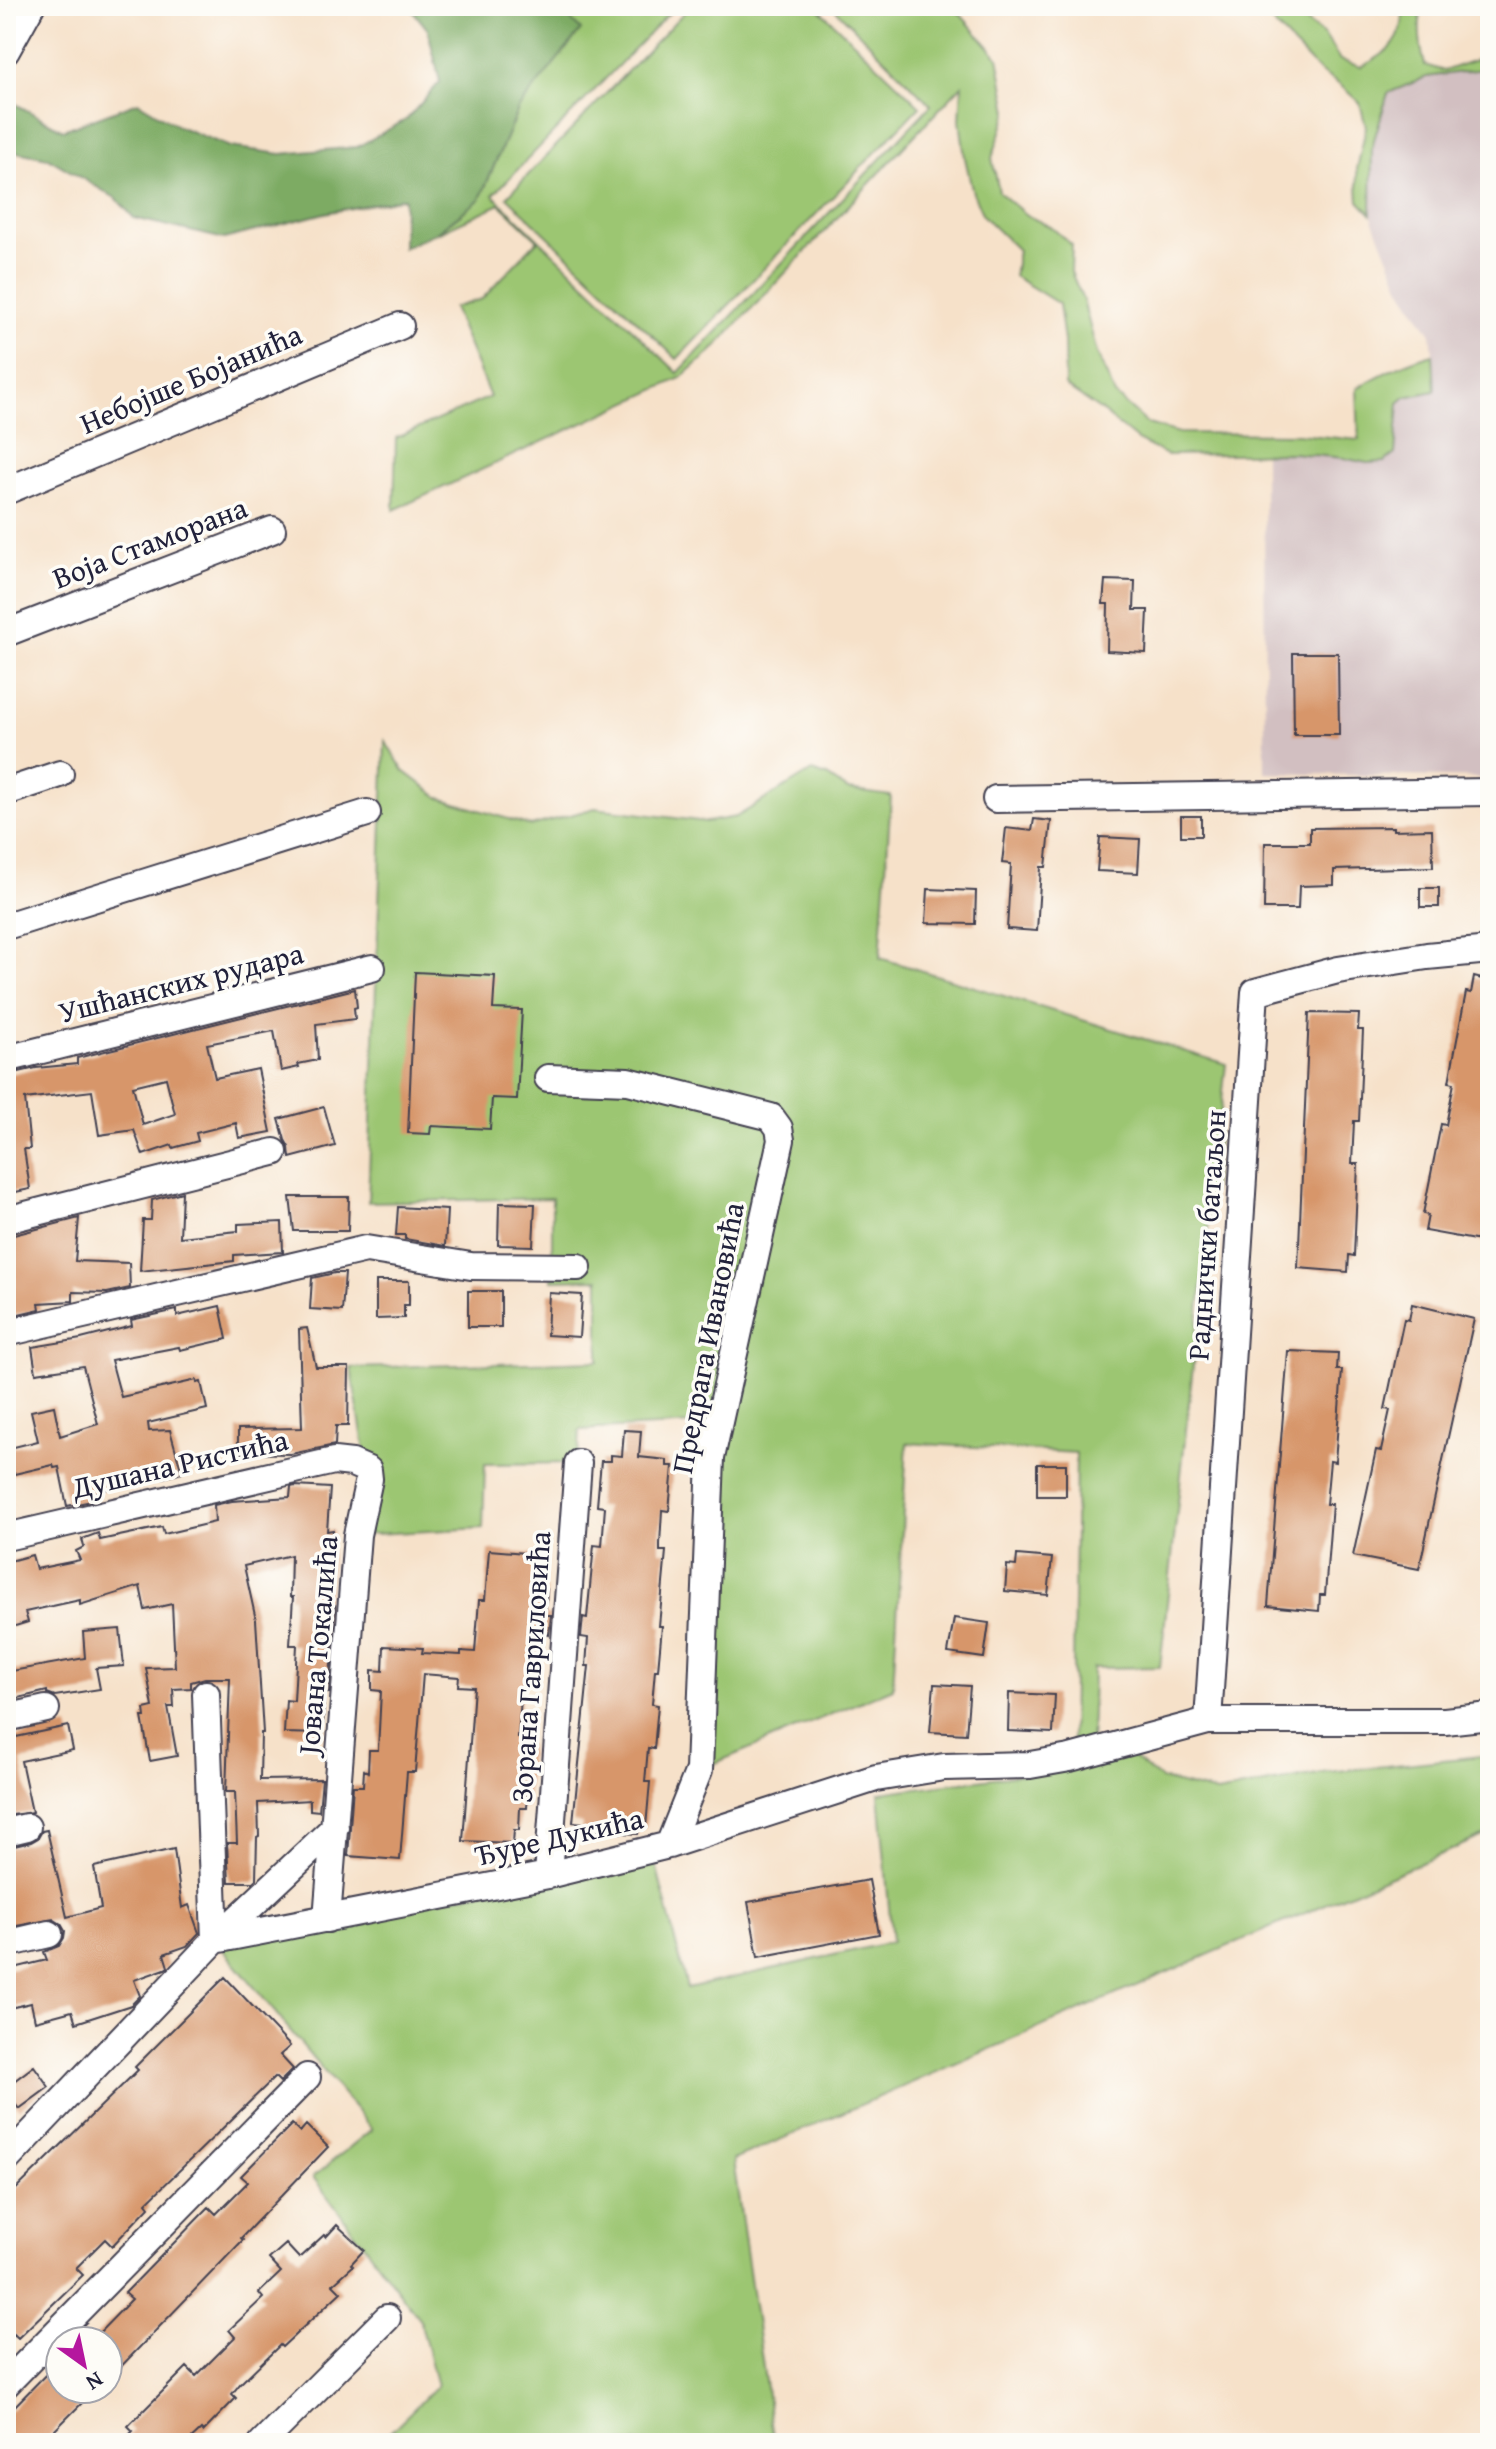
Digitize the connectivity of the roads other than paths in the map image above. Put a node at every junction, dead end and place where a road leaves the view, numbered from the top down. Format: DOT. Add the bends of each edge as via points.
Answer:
graph roads {
  1 [pos="31,6"];
  2 [pos="6,51"];
  3 [pos="400,326"];
  4 [pos="6,491"];
  5 [pos="272,530"];
  6 [pos="6,633"];
  7 [pos="60,774"];
  8 [pos="6,792"];
  9 [pos="1490,792"];
  10 [pos="996,799"];
  11 [pos="367,813"];
  12 [pos="6,926"];
  13 [pos="1490,950"];
  14 [pos="372,968"];
  15 [pos="6,1059"];
  16 [pos="548,1078"];
  17 [pos="274,1152"];
  18 [pos="6,1220"];
  19 [pos="578,1267"];
  20 [pos="6,1333"];
  21 [pos="578,1463"];
  22 [pos="368,1470"];
  23 [pos="6,1537"];
  24 [pos="206,1694"];
  25 [pos="46,1709"];
  26 [pos="1490,1716"];
  27 [pos="6,1718"];
  28 [pos="1208,1721"];
  29 [pos="335,1827"];
  30 [pos="669,1845"];
  31 [pos="548,1875"];
  32 [pos="327,1919"];
  33 [pos="49,1934"];
  34 [pos="215,1940"];
  35 [pos="6,1944"];
  36 [pos="307,2077"];
  37 [pos="6,2160"];
  38 [pos="387,2318"];
  39 [pos="6,2384"];
  40 [pos="262,2443"];
  1 -- 2 [label="street"];
  3 -- 4 [label="street, Небојше Бојанића"];
  5 -- 6 [label="street, Воја Стаморана"];
  7 -- 8 [label="street"];
  9 -- 10 [label="street"];
  11 -- 12 [label="street"];
  13 -- 28 [label="street, Раднички батаљон" via="1338,970 1255,992"];
  14 -- 15 [label="street, Ушћанских рудара"];
  16 -- 30 [label="street, Предрага Ивановића" via="628,1081 771,1117 781,1140 711,1458 699,1770"];
  17 -- 18 [label="street"];
  19 -- 20 [label="street" via="471,1266 366,1249"];
  21 -- 31 [label="street, Зорана Гавриловића"];
  22 -- 23 [label="street, Душана Ристића" via="334,1461"];
  22 -- 29 [label="street, Јована Токалића" via="357,1535"];
  24 -- 34 [label="street"];
  25 -- 27 [label="street"];
  26 -- 28 [label="street, Ђуре Дукића" via="1445,1721"];
  28 -- 30 [label="street, Ђуре Дукића" via="1030,1765 944,1767 876,1778"];
  29 -- 32 [label="street, Јована Токалића"];
  29 -- 34 [label="street"];
  30 -- 31 [label="street, Ђуре Дукића"];
  31 -- 32 [label="street, Ђуре Дукића"];
  32 -- 34 [label="street, Ђуре Дукића"];
  33 -- 35 [label="street"];
  34 -- 37 [label="street"];
  36 -- 39 [label="street"];
  38 -- 40 [label="street"];
}
